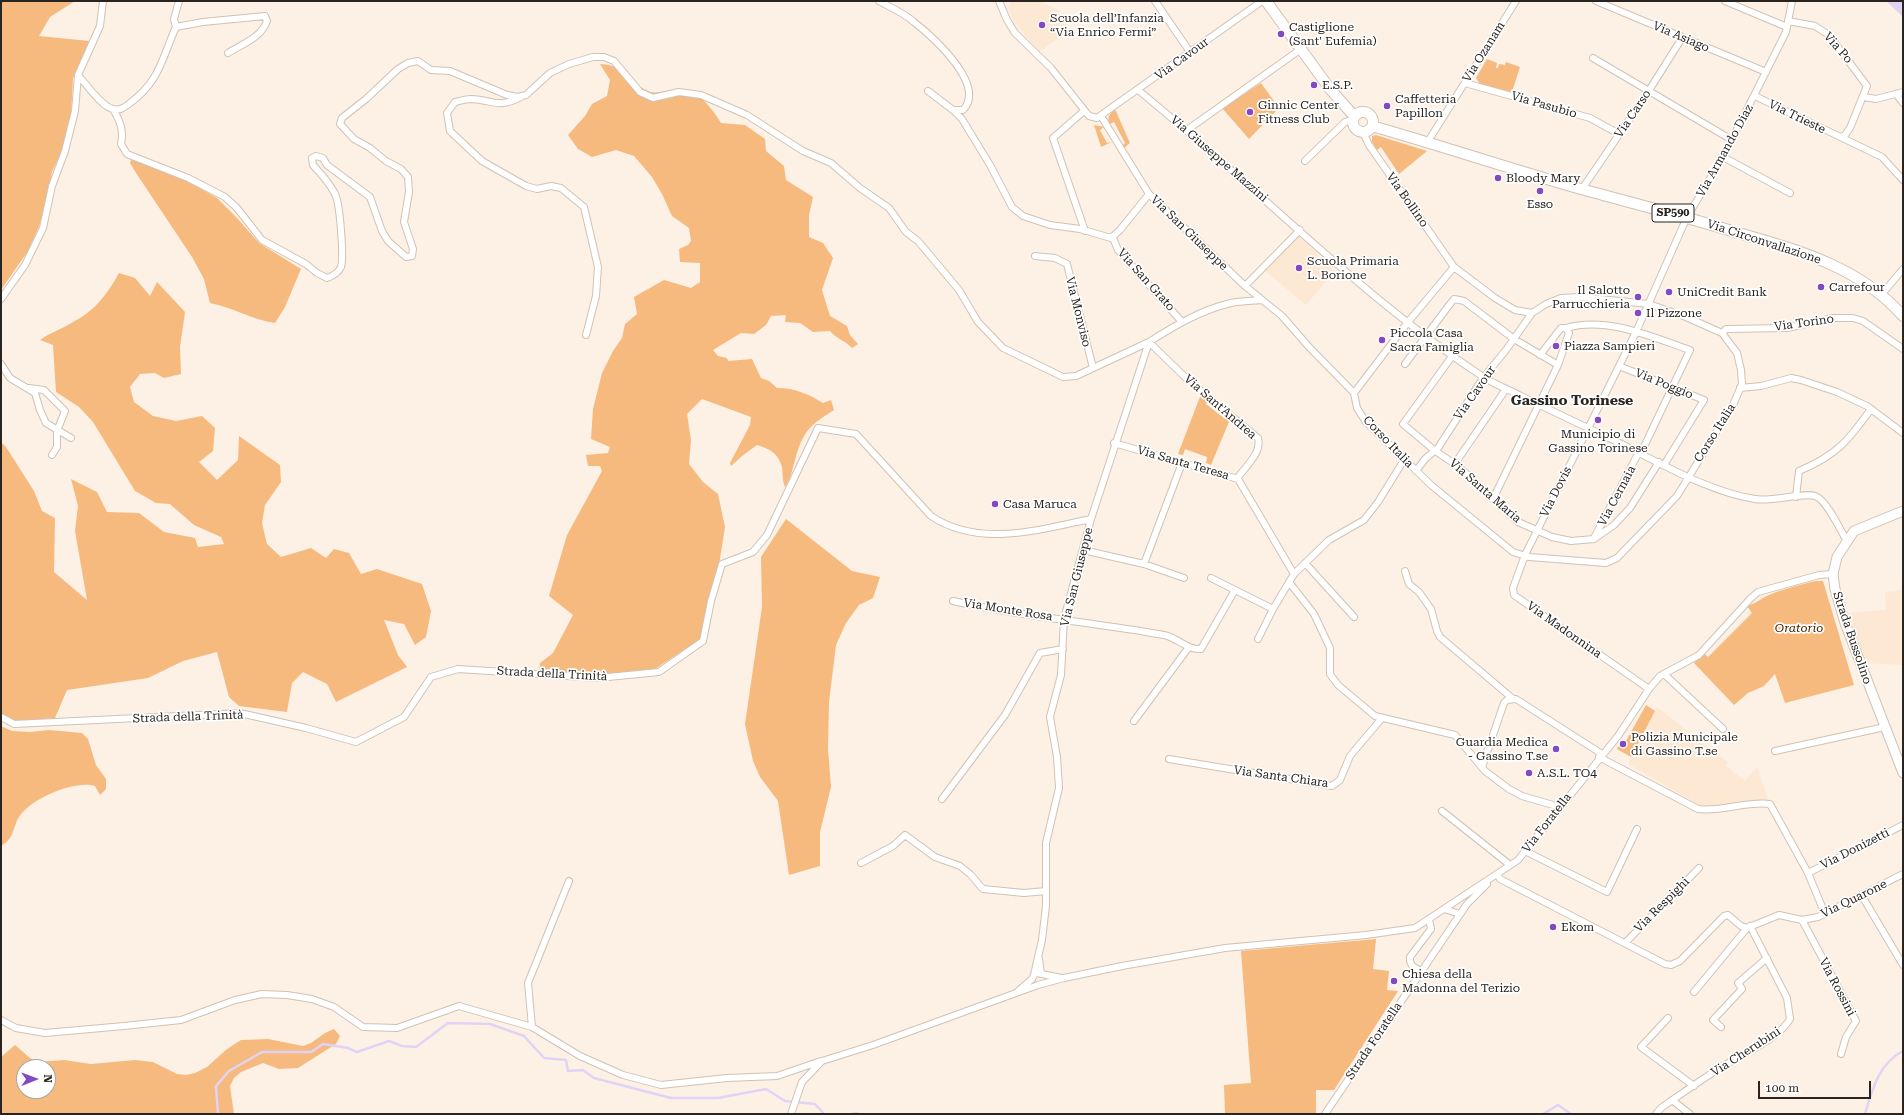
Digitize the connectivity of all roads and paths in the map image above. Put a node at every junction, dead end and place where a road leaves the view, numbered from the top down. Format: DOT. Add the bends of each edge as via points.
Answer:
graph roads {
  1 [pos="103,1"];
  2 [pos="179,1"];
  3 [pos="879,1"];
  4 [pos="999,1"];
  5 [pos="1155,1"];
  6 [pos="1262,1"];
  7 [pos="1266,1"];
  8 [pos="1516,1"];
  9 [pos="1596,1"];
  10 [pos="1725,1"];
  11 [pos="1792,1"];
  12 [pos="1787,24"];
  13 [pos="176,27"];
  14 [pos="1682,38"];
  15 [pos="1300,49"];
  16 [pos="1190,52"];
  17 [pos="228,53"];
  18 [pos="1593,58"];
  19 [pos="1766,72"];
  20 [pos="78,75"];
  21 [pos="1465,83"];
  22 [pos="1138,90"];
  23 [pos="928,91"];
  24 [pos="1648,92"];
  25 [pos="1903,92"];
  26 [pos="1896,94"];
  27 [pos="522,96"];
  28 [pos="1755,96"];
  29 [pos="1864,97"];
  30 [pos="1903,104"];
  31 [pos="113,109"];
  32 [pos="953,110"];
  33 [pos="1084,111"];
  34 [pos="1101,116"];
  35 [pos="1354,118"];
  36 [pos="1372,126"];
  37 [pos="1187,130"];
  38 [pos="1363,132"];
  39 [pos="1619,134"];
  40 [pos="1841,136"];
  41 [pos="1732,140"];
  42 [pos="1427,143"];
  43 [pos="1723,157"];
  44 [pos="1305,161"];
  45 [pos="1903,180"];
  46 [pos="1582,189"];
  47 [pos="1790,193"];
  48 [pos="1149,194"];
  49 [pos="1687,217"];
  50 [pos="1300,230"];
  51 [pos="1084,231"];
  52 [pos="1113,238"];
  53 [pos="1035,256"];
  54 [pos="1454,267"];
  55 [pos="1903,269"];
  56 [pos="1245,286"];
  57 [pos="1882,294"];
  58 [pos="1,299"];
  59 [pos="1262,300"];
  60 [pos="1649,304"];
  61 [pos="1532,313"];
  62 [pos="1903,316"];
  63 [pos="1182,322"];
  64 [pos="1408,322"];
  65 [pos="1566,328"];
  66 [pos="1636,332"];
  67 [pos="1722,333"];
  68 [pos="586,335"];
  69 [pos="1425,335"];
  70 [pos="1514,339"];
  71 [pos="1149,342"];
  72 [pos="1903,349"];
  73 [pos="1453,355"];
  74 [pos="1540,355"];
  75 [pos="1,364"];
  76 [pos="1405,364"];
  77 [pos="1558,365"];
  78 [pos="1619,366"];
  79 [pos="1093,368"];
  80 [pos="1484,378"];
  81 [pos="28,388"];
  82 [pos="1673,388"];
  83 [pos="1740,388"];
  84 [pos="1506,389"];
  85 [pos="1354,393"];
  86 [pos="1539,405"];
  87 [pos="1871,408"];
  88 [pos="1588,428"];
  89 [pos="58,429"];
  90 [pos="1903,433"];
  91 [pos="71,438"];
  92 [pos="1114,443"];
  93 [pos="1434,450"];
  94 [pos="1640,453"];
  95 [pos="52,455"];
  96 [pos="1404,460"];
  97 [pos="1182,463"];
  98 [pos="1662,463"];
  99 [pos="1454,465"];
  100 [pos="1416,471"];
  101 [pos="1687,477"];
  102 [pos="1238,479"];
  103 [pos="1796,496"];
  104 [pos="1493,499"];
  105 [pos="1903,511"];
  106 [pos="1091,519"];
  107 [pos="1537,531"];
  108 [pos="1594,539"];
  109 [pos="1847,541"];
  110 [pos="1083,550"];
  111 [pos="1525,555"];
  112 [pos="1305,563"];
  113 [pos="1144,564"];
  114 [pos="1405,571"];
  115 [pos="1294,574"];
  116 [pos="1833,574"];
  117 [pos="1184,578"];
  118 [pos="1211,578"];
  119 [pos="1289,582"];
  120 [pos="1235,590"];
  121 [pos="953,601"];
  122 [pos="1273,609"];
  123 [pos="1354,617"];
  124 [pos="1064,619"];
  125 [pos="1258,639"];
  126 [pos="1188,647"];
  127 [pos="1063,648"];
  128 [pos="1664,674"];
  129 [pos="1649,689"];
  130 [pos="1512,698"];
  131 [pos="1,717"];
  132 [pos="1382,718"];
  133 [pos="1134,721"];
  134 [pos="1885,727"];
  135 [pos="1723,729"];
  136 [pos="1775,752"];
  137 [pos="1601,756"];
  138 [pos="1169,759"];
  139 [pos="1482,767"];
  140 [pos="1903,773"];
  141 [pos="942,799"];
  142 [pos="1560,807"];
  143 [pos="1442,811"];
  144 [pos="1903,824"];
  145 [pos="1637,829"];
  146 [pos="1525,851"];
  147 [pos="861,863"];
  148 [pos="1510,865"];
  149 [pos="1699,868"];
  150 [pos="1808,873"];
  151 [pos="1496,874"];
  152 [pos="1903,874"];
  153 [pos="569,881"];
  154 [pos="1046,891"];
  155 [pos="1862,896"];
  156 [pos="1456,901"];
  157 [pos="1467,904"];
  158 [pos="1444,909"];
  159 [pos="1460,914"];
  160 [pos="1825,914"];
  161 [pos="1429,919"];
  162 [pos="1802,920"];
  163 [pos="1749,927"];
  164 [pos="1042,940"];
  165 [pos="1625,943"];
  166 [pos="1767,958"];
  167 [pos="1903,965"];
  168 [pos="1421,971"];
  169 [pos="1042,974"];
  170 [pos="1033,977"];
  171 [pos="1064,978"];
  172 [pos="1040,985"];
  173 [pos="1694,992"];
  174 [pos="1016,994"];
  175 [pos="1668,1018"];
  176 [pos="1,1020"];
  177 [pos="532,1027"];
  178 [pos="1721,1027"];
  179 [pos="1841,1054"];
  180 [pos="822,1061"];
  181 [pos="1694,1086"];
  182 [pos="1672,1100"];
  183 [pos="791,1114"];
  184 [pos="1324,1114"];
  185 [pos="1656,1114"];
  186 [pos="1690,1114"];
  1 -- 20 [label="street" via="100,26"];
  2 -- 13 [label="street" via="174,19"];
  3 -- 32 [label="street" via="912,20 959,68 969,86 968,104 963,110"];
  4 -- 33 [label="street" via="1015,33 1051,68"];
  5 -- 16 [label="street"];
  6 -- 16 [label="street, Via Cavour"];
  7 -- 15 [label="main road"];
  8 -- 21 [label="street, Via Ozanam"];
  9 -- 14 [label="street, Via Asiago"];
  10 -- 12 [label="street, Via Po"];
  11 -- 12 [label="street, Via Armando Diaz"];
  12 -- 19 [label="street, Via Armando Diaz"];
  12 -- 29 [label="street, Via Po" via="1816,26 1829,35 1865,82 1867,86"];
  13 -- 17 [label="street" via="265,16 267,21 257,36"];
  13 -- 31 [label="street" via="157,76 149,87 122,109"];
  14 -- 19 [label="street, Via Asiago"];
  14 -- 24 [label="street, Via Carso"];
  15 -- 35 [label="main road"];
  15 -- 37 [label="street"];
  16 -- 22 [label="street, Via Cavour"];
  18 -- 24 [label="street"];
  19 -- 28 [label="street, Via Armando Diaz"];
  20 -- 31 [label="street" via="98,99"];
  20 -- 58 [label="street" via="75,111 65,151 52,186 43,228 25,265"];
  21 -- 39 [label="street, Via Pasubio" via="1590,118"];
  21 -- 42 [label="street, Via Ozanam"];
  22 -- 34 [label="street, Via Cavour"];
  22 -- 37 [label="street, Via Giuseppe Mazzini"];
  23 -- 32 [label="street"];
  24 -- 39 [label="street, Via Carso"];
  24 -- 41 [label="street"];
  25 -- 26 [label="street"];
  26 -- 29 [label="street" via="1876,99"];
  26 -- 30 [label="street"];
  27 -- 31 [label="street" via="507,95 450,71 431,70 418,61 398,69 366,100 342,118 340,124 354,139 401,168 408,177 409,192 404,222 413,250 412,256 406,257 388,241 370,197 327,165 323,158 316,156 312,158 313,165 330,184 339,206 340,267 334,276 327,278 262,240 225,197 188,178 128,154 121,144 123,133"];
  27 -- 68 [label="street" via="508,104 471,99 455,102 447,113 450,131 482,161 526,186 537,189 551,186 561,188 584,207 598,267 596,296"];
  27 -- 79 [label="street" via="550,72 581,61 604,57 614,61 640,92 653,98 679,92 701,94 748,115 803,151 831,163 889,208 906,232 918,241 959,290 978,322 1003,348 1063,377 1076,376"];
  28 -- 40 [label="street, Via Trieste"];
  28 -- 41 [label="street, Via Armando Diaz"];
  29 -- 40 [label="street, Via Po" via="1848,133"];
  32 -- 51 [label="street" via="962,119 990,165 1012,207 1023,216 1050,225"];
  33 -- 34 [label="street" via="1089,116"];
  33 -- 51 [label="street" via="1053,138"];
  34 -- 48 [label="street, Via San Giuseppe"];
  35 -- 36 [label="main road" via="1361,112 1367,112 1373,120"];
  35 -- 38 [label="main road" via="1355,129"];
  35 -- 44 [label="street" via="1345,122"];
  36 -- 38 [label="main road" via="1370,130"];
  36 -- 42 [label="main road, SP590"];
  37 -- 50 [label="street, Via Giuseppe Mazzini"];
  38 -- 54 [label="street, Via Bollino" via="1369,146"];
  39 -- 46 [label="street, Via Carso"];
  40 -- 45 [label="street, Via Trieste" via="1850,143 1882,157"];
  41 -- 43 [label="street, Via Armando Diaz"];
  42 -- 46 [label="main road, Via Circonvallazione / SP590"];
  43 -- 47 [label="street"];
  43 -- 49 [label="street, Via Armando Diaz"];
  46 -- 49 [label="main road, Via Circonvallazione / SP590"];
  48 -- 52 [label="street"];
  48 -- 56 [label="street, Via San Giuseppe"];
  49 -- 57 [label="main road, Via Circonvallazione / SP590" via="1805,252 1831,263"];
  49 -- 60 [label="street, Via Armando Diaz"];
  50 -- 56 [label="street"];
  50 -- 64 [label="street, Via Giuseppe Mazzini" via="1355,281"];
  51 -- 52 [label="street"];
  52 -- 63 [label="street, Via San Grato" via="1118,250"];
  53 -- 79 [label="street, Via Monviso" via="1055,258 1067,264"];
  54 -- 61 [label="street" via="1515,310"];
  54 -- 64 [label="street"];
  55 -- 57 [label="street"];
  56 -- 59 [label="street, Via San Giuseppe"];
  57 -- 62 [label="main road, Via Circonvallazione / SP590"];
  59 -- 63 [label="street" via="1232,303"];
  59 -- 85 [label="street, Via San Giuseppe" via="1282,316"];
  60 -- 61 [label="street" via="1580,297 1561,298"];
  60 -- 66 [label="street, Via Armando Diaz"];
  60 -- 67 [label="street"];
  61 -- 70 [label="street, Via Cavour"];
  63 -- 71 [label="street"];
  64 -- 69 [label="street"];
  64 -- 85 [label="street"];
  65 -- 66 [label="street" via="1578,324 1616,327"];
  65 -- 74 [label="street" via="1561,328"];
  65 -- 77 [label="street" via="1570,333"];
  66 -- 78 [label="street, Via Armando Diaz"];
  66 -- 82 [label="street, Via Cernaia" via="1690,350"];
  67 -- 72 [label="street, Via Torino" via="1726,329 1787,328 1833,318 1853,318 1863,321"];
  67 -- 83 [label="street, Corso Italia" via="1737,353 1741,370"];
  69 -- 70 [label="street" via="1454,299 1459,299"];
  69 -- 73 [label="street"];
  69 -- 76 [label="street"];
  70 -- 74 [label="street"];
  70 -- 80 [label="street, Via Cavour"];
  71 -- 79 [label="street"];
  71 -- 92 [label="street, Via San Giuseppe"];
  71 -- 102 [label="street, Via Sant'Andrea" via="1187,379 1258,438 1258,450"];
  73 -- 80 [label="street"];
  73 -- 93 [label="street, Via Santa Maria" via="1403,424"];
  74 -- 77 [label="street"];
  75 -- 81 [label="street" via="10,378"];
  77 -- 86 [label="street"];
  78 -- 82 [label="street, Via Poggio"];
  78 -- 88 [label="street, Via Armando Diaz"];
  80 -- 84 [label="street"];
  80 -- 93 [label="street, Via Cavour" via="1438,448"];
  81 -- 89 [label="street" via="35,393 46,423"];
  81 -- 89 [label="street" via="44,390 65,411"];
  82 -- 94 [label="street, Via Cernaia"];
  82 -- 98 [label="street, Via Poggio" via="1704,400"];
  83 -- 87 [label="street" via="1761,386 1791,378 1837,392"];
  83 -- 101 [label="street, Corso Italia" via="1733,405"];
  84 -- 86 [label="street"];
  84 -- 99 [label="street"];
  85 -- 96 [label="street, Corso Italia" via="1357,408 1366,422"];
  86 -- 88 [label="street"];
  86 -- 104 [label="street"];
  87 -- 90 [label="street"];
  87 -- 103 [label="street" via="1853,434 1834,453 1799,471"];
  88 -- 94 [label="street"];
  88 -- 107 [label="street, Via Dovis"];
  89 -- 91 [label="street"];
  89 -- 95 [label="street" via="57,447"];
  92 -- 97 [label="street, Via Santa Teresa"];
  92 -- 106 [label="street, Via San Giuseppe"];
  93 -- 99 [label="street, Via Santa Maria"];
  93 -- 100 [label="street, Via Cavour"];
  94 -- 98 [label="street"];
  94 -- 108 [label="street, Via Cernaia"];
  96 -- 100 [label="street, Corso Italia"];
  96 -- 112 [label="street" via="1364,520 1329,540"];
  97 -- 102 [label="street, Via Santa Teresa"];
  97 -- 113 [label="street"];
  98 -- 101 [label="street"];
  98 -- 108 [label="street" via="1630,508 1614,525"];
  99 -- 104 [label="street, Via Santa Maria"];
  100 -- 111 [label="street, Corso Italia" via="1513,552"];
  101 -- 103 [label="street" via="1755,499 1771,500"];
  101 -- 111 [label="street, Corso Italia" via="1677,496 1617,558 1606,563"];
  102 -- 115 [label="street, Via Santa Teresa"];
  103 -- 109 [label="street" via="1813,495 1822,500"];
  104 -- 107 [label="street, Via Santa Maria" via="1518,522"];
  105 -- 109 [label="street, Strada Bussolino" via="1854,531"];
  106 -- 110 [label="street, Via San Giuseppe"];
  106 -- 131 [label="street, Strada della Trinità" via="1025,533 996,535 945,525 930,516 856,434 818,428 767,535 753,552 722,564 703,641 659,672 598,678 458,669 431,676 404,717 356,742 240,713 14,724"];
  107 -- 108 [label="street, Via Santa Maria" via="1571,541"];
  107 -- 111 [label="street, Via Dovis"];
  109 -- 116 [label="street, Strada Bussolino" via="1837,557"];
  110 -- 113 [label="street"];
  110 -- 124 [label="street, Via San Giuseppe"];
  111 -- 129 [label="street, Via Madonnina" via="1513,588 1514,595"];
  112 -- 115 [label="street"];
  112 -- 123 [label="street"];
  113 -- 117 [label="street"];
  114 -- 130 [label="street" via="1409,584 1419,592 1430,609 1440,637"];
  115 -- 119 [label="street"];
  116 -- 128 [label="street, Via Foratella" via="1818,575 1758,592 1699,655"];
  116 -- 134 [label="street, Strada Bussolino" via="1845,623"];
  118 -- 120 [label="street"];
  119 -- 122 [label="street"];
  119 -- 132 [label="street" via="1314,614 1330,648 1330,674 1338,685 1375,716"];
  120 -- 122 [label="street"];
  120 -- 126 [label="street" via="1201,649"];
  121 -- 124 [label="street, Via Monte Rosa" via="986,609"];
  122 -- 125 [label="street"];
  124 -- 126 [label="street, Via Monte Rosa" via="1167,636"];
  124 -- 127 [label="street, Via San Giuseppe"];
  126 -- 133 [label="street"];
  127 -- 141 [label="street" via="1040,653 1005,715"];
  127 -- 154 [label="street, Via San Giuseppe" via="1061,676 1050,717 1059,788 1046,843"];
  128 -- 129 [label="street, Via Foratella"];
  128 -- 135 [label="street"];
  129 -- 137 [label="street, Via Foratella"];
  130 -- 137 [label="street" via="1516,698"];
  130 -- 139 [label="street" via="1504,703"];
  132 -- 138 [label="street, Via Santa Chiara" via="1350,756 1340,780 1332,786"];
  132 -- 139 [label="street" via="1455,735"];
  134 -- 136 [label="street"];
  134 -- 140 [label="street, Strada Bussolino"];
  137 -- 142 [label="street, Via Foratella"];
  137 -- 150 [label="street, Via Donizetti" via="1698,809 1708,810 1757,802 1770,804"];
  139 -- 142 [label="street" via="1522,796"];
  142 -- 146 [label="street, Via Foratella"];
  143 -- 148 [label="street"];
  144 -- 150 [label="street, Via Donizetti"];
  145 -- 146 [label="street" via="1607,892"];
  146 -- 148 [label="street, Via Foratella"];
  147 -- 154 [label="street" via="893,846 906,835 935,857 960,866 984,889 1024,893"];
  148 -- 151 [label="street, Via Foratella"];
  149 -- 165 [label="street, Via Respighi"];
  150 -- 160 [label="street, Via Donizetti"];
  151 -- 156 [label="street"];
  151 -- 157 [label="street, Strada Foratella"];
  151 -- 165 [label="street" via="1500,879"];
  152 -- 155 [label="street, Via Quarone"];
  153 -- 177 [label="street" via="528,983"];
  154 -- 164 [label="street, Via San Giuseppe"];
  155 -- 160 [label="street, Via Quarone"];
  155 -- 167 [label="street"];
  156 -- 157 [label="street"];
  156 -- 158 [label="street"];
  157 -- 159 [label="street, Strada Foratella"];
  158 -- 159 [label="street"];
  158 -- 161 [label="street"];
  159 -- 168 [label="street, Strada Foratella"];
  160 -- 162 [label="street, Via Quarone"];
  161 -- 168 [label="street" via="1431,929 1409,962"];
  161 -- 171 [label="street" via="1415,928 1225,948"];
  162 -- 163 [label="street, Via Quarone" via="1779,914"];
  162 -- 179 [label="street, Via Rossini" via="1856,1021 1846,1037"];
  163 -- 165 [label="street" via="1741,926 1728,915 1724,916 1680,961 1671,965"];
  163 -- 166 [label="street, Via Cherubini"];
  163 -- 173 [label="street, Via Quarone"];
  164 -- 169 [label="street, Via San Giuseppe" via="1039,959"];
  164 -- 170 [label="street, Via San Giuseppe"];
  166 -- 178 [label="street" via="1738,983 1742,989 1714,1020"];
  166 -- 181 [label="street, Via Cherubini" via="1787,998 1790,1019 1786,1026 1745,1055 1731,1061"];
  168 -- 184 [label="street, Strada Foratella"];
  169 -- 170 [label="street"];
  169 -- 171 [label="street"];
  169 -- 172 [label="street, Via San Giuseppe" via="1044,978"];
  170 -- 172 [label="street" via="1034,983"];
  170 -- 174 [label="street"];
  171 -- 172 [label="street"];
  172 -- 174 [label="street"];
  174 -- 180 [label="street"];
  175 -- 181 [label="street" via="1641,1047"];
  176 -- 177 [label="street" via="16,1028 45,1033 124,1026 181,1020 235,1000 262,994 312,999 334,1007 363,1027 397,1028 459,1006"];
  177 -- 180 [label="street" via="580,1056 623,1074 660,1085 777,1076"];
  180 -- 183 [label="street" via="802,1082"];
  181 -- 182 [label="street, Via Cherubini"];
  182 -- 185 [label="street, Via Cherubini"];
  182 -- 186 [label="street"];
}
